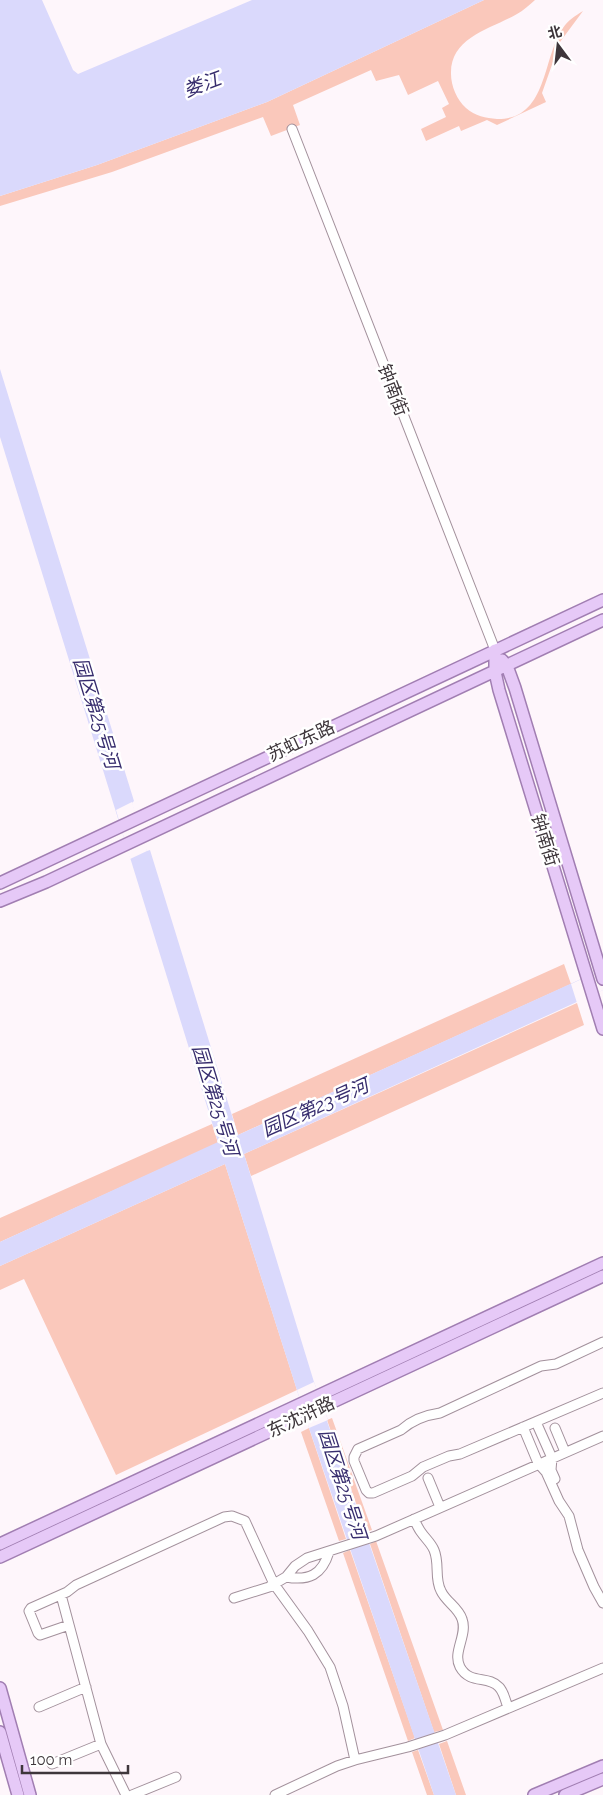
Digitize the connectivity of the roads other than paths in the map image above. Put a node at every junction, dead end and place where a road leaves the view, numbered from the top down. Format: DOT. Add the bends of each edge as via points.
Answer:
graph roads {
  1 [pos="292,129"];
  2 [pos="603,600"];
  3 [pos="603,620"];
  4 [pos="495,650"];
  5 [pos="507,666"];
  6 [pos="495,672"];
  7 [pos="46,882"];
  8 [pos="0,883"];
  9 [pos="0,901"];
  10 [pos="0,908"];
  11 [pos="602,975"];
  12 [pos="603,1029"];
  13 [pos="603,1264"];
  14 [pos="603,1276"];
  15 [pos="603,1342"];
  16 [pos="603,1393"];
  17 [pos="322,1401"];
  18 [pos="303,1410"];
  19 [pos="536,1422"];
  20 [pos="523,1427"];
  21 [pos="555,1428"];
  22 [pos="603,1436"];
  23 [pos="565,1452"];
  24 [pos="552,1458"];
  25 [pos="538,1463"];
  26 [pos="428,1478"];
  27 [pos="440,1507"];
  28 [pos="566,1510"];
  29 [pos="414,1518"];
  30 [pos="0,1544"];
  31 [pos="329,1552"];
  32 [pos="0,1557"];
  33 [pos="286,1577"];
  34 [pos="274,1584"];
  35 [pos="61,1595"];
  36 [pos="234,1598"];
  37 [pos="603,1603"];
  38 [pos="69,1625"];
  39 [pos="603,1668"];
  40 [pos="86,1687"];
  41 [pos="0,1688"];
  42 [pos="39,1706"];
  43 [pos="508,1708"];
  44 [pos="3,1731"];
  45 [pos="101,1744"];
  46 [pos="355,1760"];
  47 [pos="52,1764"];
  48 [pos="603,1766"];
  49 [pos="176,1777"];
  50 [pos="603,1779"];
  51 [pos="18,1795"];
  52 [pos="30,1795"];
  53 [pos="126,1795"];
  54 [pos="132,1795"];
  55 [pos="274,1795"];
  56 [pos="534,1795"];
  57 [pos="565,1795"];
  1 -- 4 [label="street, 钟南街"];
  2 -- 4 [label="main road, 苏虹东路"];
  3 -- 5 [label="main road, 苏虹东路"];
  4 -- 5 [label="main road, 钟南街"];
  4 -- 6 [label="main road, 钟南街"];
  4 -- 8 [label="main road, 苏虹东路"];
  5 -- 6 [label="main road, 苏虹东路"];
  5 -- 11 [label="main road, 钟南街"];
  6 -- 7 [label="main road, 苏虹东路"];
  6 -- 12 [label="main road, 钟南街"];
  7 -- 9 [label="main road, 苏虹东路"];
  7 -- 10 [label="main road"];
  13 -- 17 [label="main road, 东沈浒路"];
  14 -- 17 [label="main road, 东沈浒路"];
  15 -- 20 [label="street" via="406,1425 358,1449 354,1461 366,1490 374,1493 412,1476 423,1467"];
  16 -- 19 [label="street"];
  17 -- 18 [label="main road, 东沈浒路"];
  18 -- 30 [label="main road, 东沈浒路"];
  18 -- 32 [label="main road, 东沈浒路"];
  19 -- 20 [label="street"];
  19 -- 24 [label="street"];
  20 -- 25 [label="street"];
  21 -- 23 [label="street"];
  22 -- 23 [label="street"];
  23 -- 24 [label="street"];
  24 -- 25 [label="street"];
  24 -- 28 [label="street" via="551,1470"];
  25 -- 27 [label="street"];
  25 -- 28 [label="street"];
  26 -- 27 [label="street"];
  27 -- 29 [label="street"];
  28 -- 37 [label="street" via="578,1550"];
  29 -- 31 [label="street" via="376,1536"];
  29 -- 43 [label="street" via="434,1550 441,1592 462,1618 459,1665 468,1676 500,1688"];
  31 -- 33 [label="street" via="300,1562"];
  31 -- 33 [label="street" via="320,1571 301,1578"];
  33 -- 34 [label="street"];
  34 -- 35 [label="street" via="245,1521 232,1516 76,1585"];
  34 -- 36 [label="street"];
  34 -- 46 [label="street" via="330,1667"];
  35 -- 38 [label="street"];
  35 -- 38 [label="street" via="31,1608 30,1615 40,1635"];
  38 -- 40 [label="street"];
  39 -- 43 [label="street"];
  40 -- 42 [label="street"];
  40 -- 45 [label="street"];
  41 -- 44 [label="main road"];
  43 -- 46 [label="street" via="446,1735"];
  44 -- 51 [label="main road"];
  44 -- 52 [label="main road"];
  45 -- 47 [label="street"];
  45 -- 53 [label="street"];
  46 -- 55 [label="street"];
  48 -- 56 [label="main road"];
  49 -- 54 [label="street"];
  50 -- 57 [label="main road"];
}
